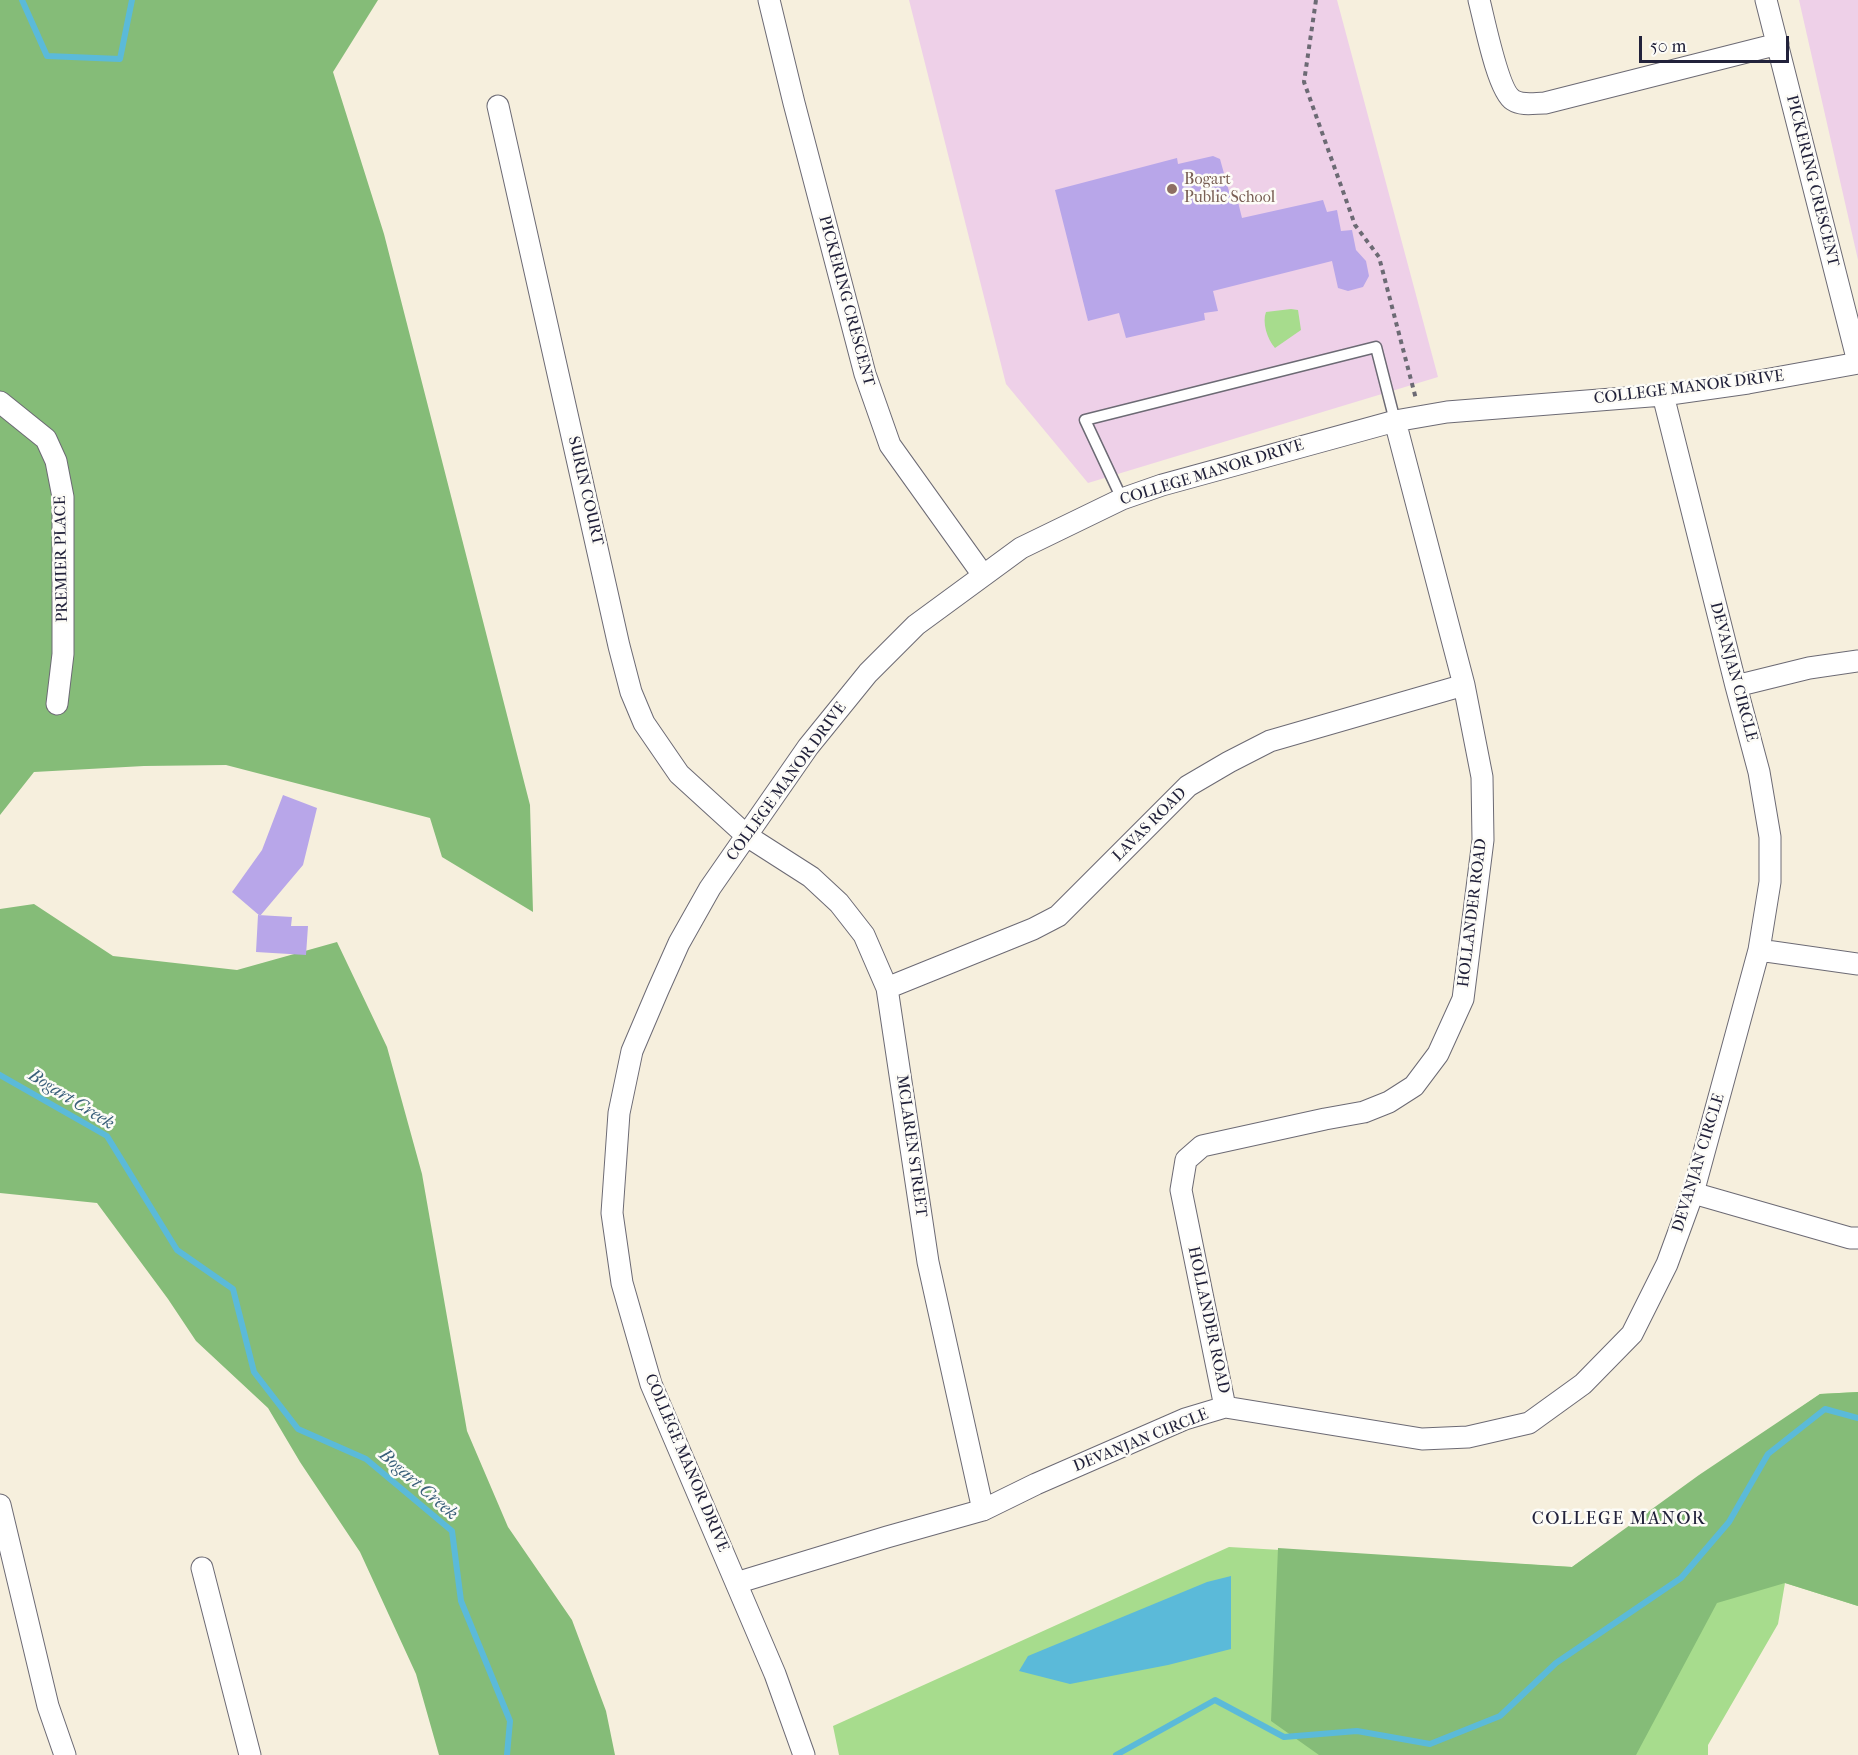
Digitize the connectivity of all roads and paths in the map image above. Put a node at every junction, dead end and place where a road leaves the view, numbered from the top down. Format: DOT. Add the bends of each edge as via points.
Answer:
graph roads {
  1 [pos="769,0"];
  2 [pos="1316,0"];
  3 [pos="1479,0"];
  4 [pos="1766,0"];
  5 [pos="1778,44"];
  6 [pos="498,106"];
  7 [pos="1858,363"];
  8 [pos="1663,395"];
  9 [pos="0,402"];
  10 [pos="1421,417"];
  11 [pos="1395,421"];
  12 [pos="1122,499"];
  13 [pos="983,575"];
  14 [pos="1858,661"];
  15 [pos="1464,685"];
  16 [pos="1736,686"];
  17 [pos="57,704"];
  18 [pos="747,836"];
  19 [pos="1759,950"];
  20 [pos="1858,964"];
  21 [pos="887,988"];
  22 [pos="1693,1193"];
  23 [pos="1858,1238"];
  24 [pos="1225,1407"];
  25 [pos="0,1505"];
  26 [pos="983,1510"];
  27 [pos="202,1568"];
  28 [pos="736,1584"];
  29 [pos="64,1755"];
  30 [pos="250,1755"];
  31 [pos="804,1755"];
  1 -- 13 [label="street, PICKERING CRESCENT" via="865,374 890,445"];
  2 -- 10 [label="path" via="1304,82 1355,225 1379,257"];
  3 -- 5 [label="street" via="1501,84 1512,100 1527,104 1545,103"];
  4 -- 5 [label="street, PICKERING CRESCENT"];
  5 -- 7 [label="street, PICKERING CRESCENT"];
  6 -- 18 [label="street, SURIN COURT" via="631,692 644,723 679,774"];
  7 -- 8 [label="street, COLLEGE MANOR DRIVE"];
  8 -- 10 [label="street, COLLEGE MANOR DRIVE"];
  8 -- 16 [label="street, DEVANJAN CIRCLE"];
  9 -- 17 [label="street, PREMIER PLACE" via="45,439 56,461 63,497 63,654"];
  10 -- 11 [label="street, COLLEGE MANOR DRIVE"];
  11 -- 12 [label="street, COLLEGE MANOR DRIVE"];
  11 -- 12 [label="lane" via="1376,347 1085,420"];
  11 -- 15 [label="street, HOLLANDER ROAD"];
  12 -- 13 [label="street, COLLEGE MANOR DRIVE" via="1021,548"];
  13 -- 18 [label="street, COLLEGE MANOR DRIVE" via="916,625 867,673 808,747"];
  14 -- 16 [label="street"];
  15 -- 21 [label="street, LAVAS ROAD" via="1270,741 1239,756 1188,786 1058,916"];
  15 -- 24 [label="street, HOLLANDER ROAD" via="1482,777 1483,840 1463,999 1438,1054 1414,1086 1389,1102 1364,1112 1202,1146 1186,1160 1180,1190"];
  16 -- 19 [label="street, DEVANJAN CIRCLE" via="1760,772 1770,837 1770,882"];
  18 -- 21 [label="street, MCLAREN STREET" via="811,877 839,903 864,935"];
  18 -- 28 [label="street, COLLEGE MANOR DRIVE" via="710,888 679,943 632,1051 619,1113 612,1213 622,1283 651,1384"];
  19 -- 20 [label="street"];
  19 -- 22 [label="street, DEVANJAN CIRCLE"];
  21 -- 26 [label="street, MCLAREN STREET" via="928,1262"];
  22 -- 23 [label="street"];
  22 -- 24 [label="street, DEVANJAN CIRCLE" via="1667,1264 1632,1334 1583,1384 1529,1423 1468,1437 1422,1439"];
  24 -- 26 [label="street, DEVANJAN CIRCLE" via="1185,1419"];
  25 -- 29 [label="street" via="48,1706"];
  26 -- 28 [label="street, DEVANJAN CIRCLE"];
  27 -- 30 [label="street"];
  28 -- 31 [label="street, COLLEGE MANOR DRIVE"];
}
